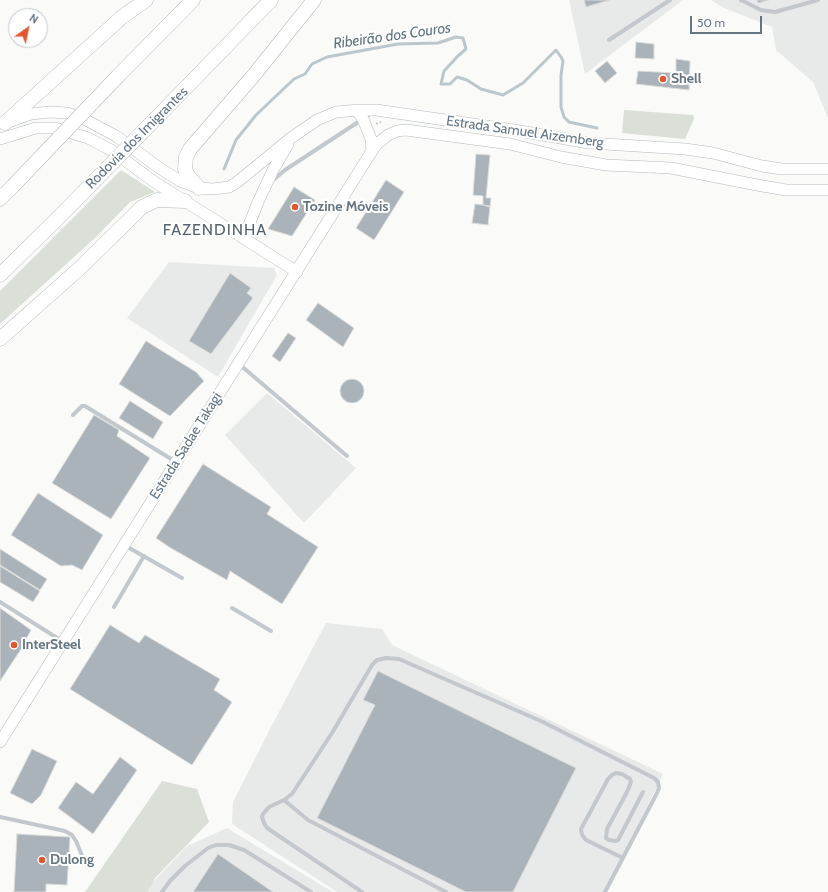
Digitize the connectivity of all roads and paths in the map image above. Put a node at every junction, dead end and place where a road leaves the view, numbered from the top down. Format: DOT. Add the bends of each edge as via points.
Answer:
graph roads {
  1 [pos="146,0"];
  2 [pos="193,0"];
  3 [pos="271,0"];
  4 [pos="314,0"];
  5 [pos="670,0"];
  6 [pos="741,0"];
  7 [pos="818,0"];
  8 [pos="609,40"];
  9 [pos="359,115"];
  10 [pos="378,115"];
  11 [pos="381,122"];
  12 [pos="2,124"];
  13 [pos="374,124"];
  14 [pos="380,127"];
  15 [pos="291,138"];
  16 [pos="0,139"];
  17 [pos="372,151"];
  18 [pos="828,169"];
  19 [pos="200,188"];
  20 [pos="264,190"];
  21 [pos="828,190"];
  22 [pos="0,199"];
  23 [pos="185,201"];
  24 [pos="244,238"];
  25 [pos="297,272"];
  26 [pos="0,275"];
  27 [pos="0,339"];
  28 [pos="239,364"];
  29 [pos="73,415"];
  30 [pos="347,456"];
  31 [pos="176,462"];
  32 [pos="124,544"];
  33 [pos="144,556"];
  34 [pos="182,578"];
  35 [pos="0,602"];
  36 [pos="114,607"];
  37 [pos="232,608"];
  38 [pos="271,631"];
  39 [pos="63,642"];
  40 [pos="1,739"];
  41 [pos="643,792"];
  42 [pos="284,800"];
  43 [pos="0,817"];
  44 [pos="623,858"];
  45 [pos="85,863"];
  46 [pos="162,892"];
  47 [pos="311,892"];
  48 [pos="362,892"];
  49 [pos="446,892"];
  50 [pos="605,892"];
  1 -- 12 [label="highway" via="122,17"];
  2 -- 22 [label="highway, bridge"];
  3 -- 26 [label="highway, Rodovia dos Imigrantes, bridge"];
  4 -- 19 [label="highway" via="190,149 186,156 185,169"];
  5 -- 8 [label="lane"];
  6 -- 7 [label="lane" via="761,10 775,12"];
  9 -- 10 [label="main road, Estrada Samuel Aizemberg"];
  9 -- 15 [label="main road, Estrada Samuel Aizemberg" via="336,112 316,120"];
  9 -- 17 [label="main road" via="371,139"];
  9 -- 20 [label="lane" via="285,170"];
  10 -- 11 [label="path"];
  10 -- 18 [label="main road, Estrada Samuel Aizemberg" via="514,130 589,143 685,148 782,169"];
  11 -- 13 [label="path"];
  11 -- 14 [label="path"];
  12 -- 19 [label="main road, Estrada Samuel Aizemberg" via="42,112 66,113 84,118 116,136 170,175"];
  15 -- 19 [label="main road, Estrada Samuel Aizemberg" via="229,187"];
  15 -- 20 [label="main road"];
  16 -- 23 [label="main road" via="36,128 55,128 88,138 111,150"];
  17 -- 21 [label="main road, Estrada Samuel Aizemberg" via="388,135 406,130 510,144 606,165 671,168 786,190"];
  17 -- 25 [label="main road, Estrada Sadae Takagi"];
  20 -- 24 [label="main road"];
  23 -- 24 [label="main road"];
  23 -- 27 [label="highway" via="157,200 142,206 80,268"];
  24 -- 25 [label="main road"];
  25 -- 28 [label="main road, Estrada Sadae Takagi"];
  28 -- 30 [label="lane"];
  28 -- 31 [label="main road, Estrada Sadae Takagi"];
  29 -- 31 [label="lane" via="85,406"];
  31 -- 32 [label="main road, Estrada Sadae Takagi"];
  32 -- 33 [label="lane"];
  32 -- 39 [label="main road, Estrada Sadae Takagi"];
  33 -- 34 [label="lane"];
  33 -- 36 [label="lane"];
  35 -- 39 [label="lane"];
  37 -- 38 [label="lane"];
  39 -- 40 [label="main road, Estrada Sadae Takagi"];
  41 -- 44 [label="lane" via="618,840 609,840 606,838 607,829 631,782 622,774 612,775 581,829 586,840"];
  42 -- 44 [label="lane" via="292,794 332,733 372,665 377,660 399,659 543,722 654,778 658,782 658,793"];
  42 -- 48 [label="lane" via="269,807 263,814 267,828"];
  42 -- 49 [label="lane" via="308,820"];
  43 -- 45 [label="lane" via="65,831 76,841"];
  44 -- 50 [label="lane"];
  46 -- 47 [label="lane" via="185,866 208,848 216,844 229,844 244,850"];
}
